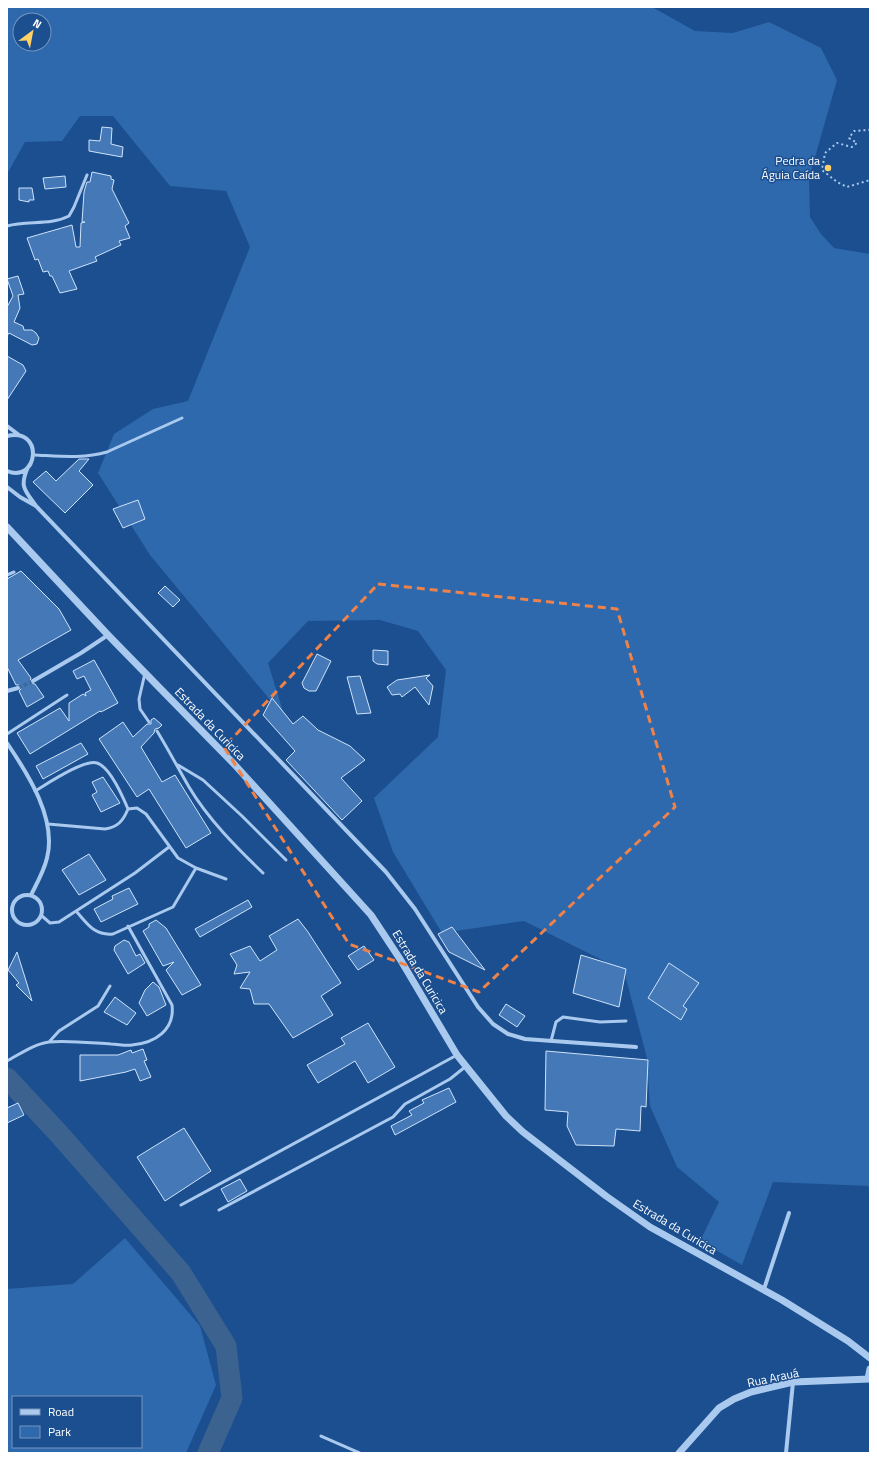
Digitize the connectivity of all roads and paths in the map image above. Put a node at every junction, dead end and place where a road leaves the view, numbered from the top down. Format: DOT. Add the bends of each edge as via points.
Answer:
graph roads {
  1 [pos="870,129"];
  2 [pos="87,175"];
  3 [pos="870,180"];
  4 [pos="7,226"];
  5 [pos="182,418"];
  6 [pos="7,426"];
  7 [pos="20,435"];
  8 [pos="7,436"];
  9 [pos="34,455"];
  10 [pos="28,467"];
  11 [pos="7,471"];
  12 [pos="7,487"];
  13 [pos="36,506"];
  14 [pos="7,527"];
  15 [pos="14,572"];
  16 [pos="7,575"];
  17 [pos="108,635"];
  18 [pos="145,673"];
  19 [pos="33,681"];
  20 [pos="18,688"];
  21 [pos="7,691"];
  22 [pos="67,695"];
  23 [pos="149,722"];
  24 [pos="156,731"];
  25 [pos="7,734"];
  26 [pos="7,743"];
  27 [pos="176,764"];
  28 [pos="35,791"];
  29 [pos="128,809"];
  30 [pos="48,824"];
  31 [pos="169,847"];
  32 [pos="286,860"];
  33 [pos="196,868"];
  34 [pos="262,873"];
  35 [pos="226,879"];
  36 [pos="32,895"];
  37 [pos="76,911"];
  38 [pos="42,916"];
  39 [pos="128,926"];
  40 [pos="110,986"];
  41 [pos="626,1021"];
  42 [pos="551,1041"];
  43 [pos="49,1042"];
  44 [pos="636,1047"];
  45 [pos="457,1055"];
  46 [pos="7,1061"];
  47 [pos="465,1066"];
  48 [pos="181,1205"];
  49 [pos="219,1210"];
  50 [pos="789,1213"];
  51 [pos="764,1289"];
  52 [pos="870,1358"];
  53 [pos="870,1369"];
  54 [pos="869,1379"];
  55 [pos="793,1382"];
  56 [pos="321,1436"];
  57 [pos="360,1453"];
  58 [pos="679,1453"];
  59 [pos="786,1453"];
  1 -- 3 [label="path" via="854,131 849,138 858,143 852,147 837,143 825,153 822,170 847,187"];
  2 -- 4 [label="lane" via="69,216 52,221"];
  5 -- 9 [label="lane" via="95,456"];
  6 -- 7 [label="street"];
  7 -- 8 [label="street"];
  7 -- 9 [label="street" via="30,443"];
  9 -- 10 [label="street"];
  10 -- 11 [label="street" via="16,473"];
  10 -- 13 [label="street" via="23,483"];
  12 -- 13 [label="street" via="20,498"];
  13 -- 42 [label="street" via="386,872 415,909 478,1007 493,1024 508,1034 525,1039"];
  14 -- 17 [label="street, Estrada da Curicica"];
  15 -- 16 [label="lane"];
  17 -- 18 [label="street, Estrada da Curicica"];
  17 -- 19 [label="street"];
  18 -- 23 [label="lane" via="139,699 140,709"];
  18 -- 45 [label="street, Estrada da Curicica" via="234,764 371,915"];
  20 -- 21 [label="street"];
  22 -- 25 [label="lane"];
  24 -- 27 [label="lane"];
  26 -- 28 [label="street"];
  27 -- 32 [label="lane" via="203,780"];
  27 -- 34 [label="lane" via="203,808"];
  28 -- 29 [label="lane" via="79,766 90,762 97,763 107,771"];
  28 -- 30 [label="street"];
  29 -- 30 [label="lane" via="121,823 113,828"];
  29 -- 31 [label="lane" via="137,808 146,814"];
  30 -- 36 [label="street" via="47,858"];
  31 -- 33 [label="lane" via="178,858"];
  31 -- 37 [label="lane" via="135,873"];
  33 -- 35 [label="lane"];
  33 -- 39 [label="lane" via="173,907"];
  36 -- 38 [label="street" via="39,900 43,908"];
  36 -- 38 [label="street" via="23,895 15,900 12,908 13,917 19,923 28,926 36,923"];
  37 -- 38 [label="lane" via="54,923 47,922"];
  37 -- 39 [label="lane" via="96,932 104,935 113,934"];
  39 -- 43 [label="lane" via="172,1005 172,1020 167,1029 160,1036 132,1046"];
  40 -- 43 [label="lane" via="98,1006 59,1031"];
  41 -- 42 [label="lane" via="600,1022 563,1018 556,1022"];
  42 -- 44 [label="street"];
  43 -- 46 [label="lane"];
  45 -- 47 [label="street, Estrada da Curicica"];
  45 -- 48 [label="lane"];
  47 -- 49 [label="lane" via="450,1079 405,1104 393,1117"];
  47 -- 51 [label="street, Estrada da Curicica" via="517,1127 606,1196 650,1227"];
  50 -- 51 [label="street"];
  51 -- 52 [label="street, Estrada da Curicica" via="848,1341"];
  53 -- 54 [label="street"];
  54 -- 55 [label="street, Rua Arauá"];
  55 -- 58 [label="street, Rua Arauá" via="751,1392 734,1399 720,1408"];
  55 -- 59 [label="street"];
  56 -- 57 [label="lane"];
}
